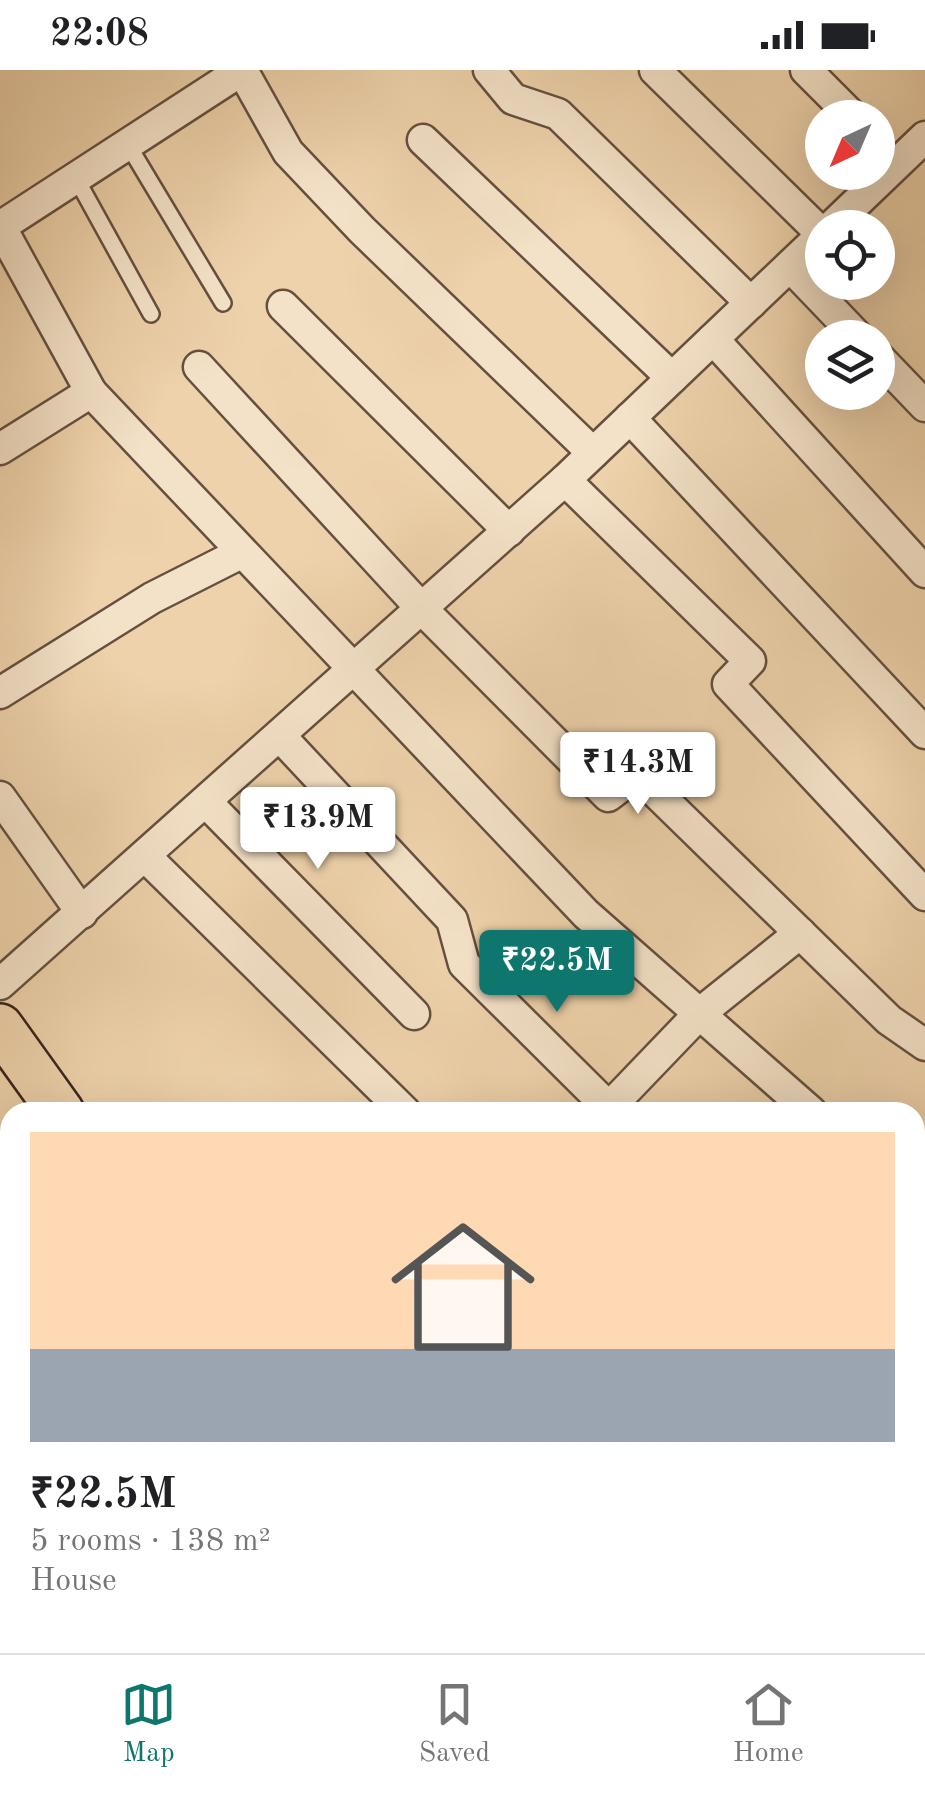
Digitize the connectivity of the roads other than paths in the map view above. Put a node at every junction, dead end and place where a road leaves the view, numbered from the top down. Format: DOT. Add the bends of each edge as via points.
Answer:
graph roads {
  1 [pos="242,70"];
  2 [pos="489,70"];
  3 [pos="656,70"];
  4 [pos="806,70"];
  5 [pos="836,100"];
  6 [pos="925,136"];
  7 [pos="423,140"];
  8 [pos="127,144"];
  9 [pos="895,148"];
  10 [pos="76,178"];
  11 [pos="859,190"];
  12 [pos="844,210"];
  13 [pos="805,217"];
  14 [pos="0,227"];
  15 [pos="805,251"];
  16 [pos="790,266"];
  17 [pos="222,303"];
  18 [pos="751,303"];
  19 [pos="283,306"];
  20 [pos="150,314"];
  21 [pos="842,320"];
  22 [pos="712,339"];
  23 [pos="199,367"];
  24 [pos="895,375"];
  25 [pos="672,378"];
  26 [pos="91,392"];
  27 [pos="925,406"];
  28 [pos="630,418"];
  29 [pos="0,449"];
  30 [pos="594,453"];
  31 [pos="565,480"];
  32 [pos="509,531"];
  33 [pos="241,554"];
  34 [pos="925,572"];
  35 [pos="422,609"];
  36 [pos="352,672"];
  37 [pos="0,692"];
  38 [pos="925,734"];
  39 [pos="280,736"];
  40 [pos="0,798"];
  41 [pos="207,802"];
  42 [pos="146,858"];
  43 [pos="925,894"];
  44 [pos="82,913"];
  45 [pos="800,933"];
  46 [pos="0,984"];
  47 [pos="414,1014"];
  48 [pos="700,1014"];
  49 [pos="0,1027"];
  50 [pos="925,1046"];
  51 [pos="0,1077"];
  52 [pos="19,1102"];
  53 [pos="55,1102"];
  54 [pos="395,1102"];
  55 [pos="600,1102"];
  56 [pos="617,1102"];
  57 [pos="801,1102"];
  1 -- 8 [label="street"];
  1 -- 30 [label="street" via="288,152"];
  2 -- 18 [label="street" via="513,99 558,114"];
  3 -- 13 [label="street"];
  4 -- 5 [label="street"];
  6 -- 9 [label="street"];
  7 -- 25 [label="street"];
  8 -- 10 [label="street"];
  8 -- 17 [label="lane"];
  10 -- 14 [label="street"];
  10 -- 20 [label="lane"];
  11 -- 12 [label="street"];
  14 -- 26 [label="street"];
  15 -- 16 [label="street"];
  16 -- 18 [label="street"];
  16 -- 21 [label="street"];
  18 -- 22 [label="street"];
  19 -- 32 [label="street"];
  22 -- 25 [label="street"];
  22 -- 34 [label="street"];
  23 -- 35 [label="street"];
  24 -- 27 [label="street"];
  25 -- 28 [label="street"];
  26 -- 29 [label="street"];
  26 -- 33 [label="street"];
  28 -- 30 [label="street"];
  28 -- 38 [label="street"];
  30 -- 31 [label="street"];
  31 -- 32 [label="street"];
  31 -- 43 [label="street" via="750,661 728,684"];
  32 -- 35 [label="street"];
  33 -- 36 [label="street"];
  33 -- 37 [label="street" via="152,598"];
  35 -- 36 [label="street"];
  35 -- 45 [label="street" via="608,796 636,774"];
  36 -- 39 [label="street"];
  36 -- 48 [label="street" via="586,914"];
  39 -- 41 [label="street"];
  39 -- 55 [label="street" via="452,920 464,964"];
  40 -- 44 [label="street"];
  41 -- 42 [label="street"];
  41 -- 47 [label="street"];
  42 -- 44 [label="street"];
  42 -- 54 [label="street"];
  44 -- 46 [label="street"];
  45 -- 48 [label="street"];
  45 -- 50 [label="street"];
  48 -- 56 [label="street"];
  48 -- 57 [label="street"];
  49 -- 53 [label="main road"];
  51 -- 52 [label="main road"];
}
